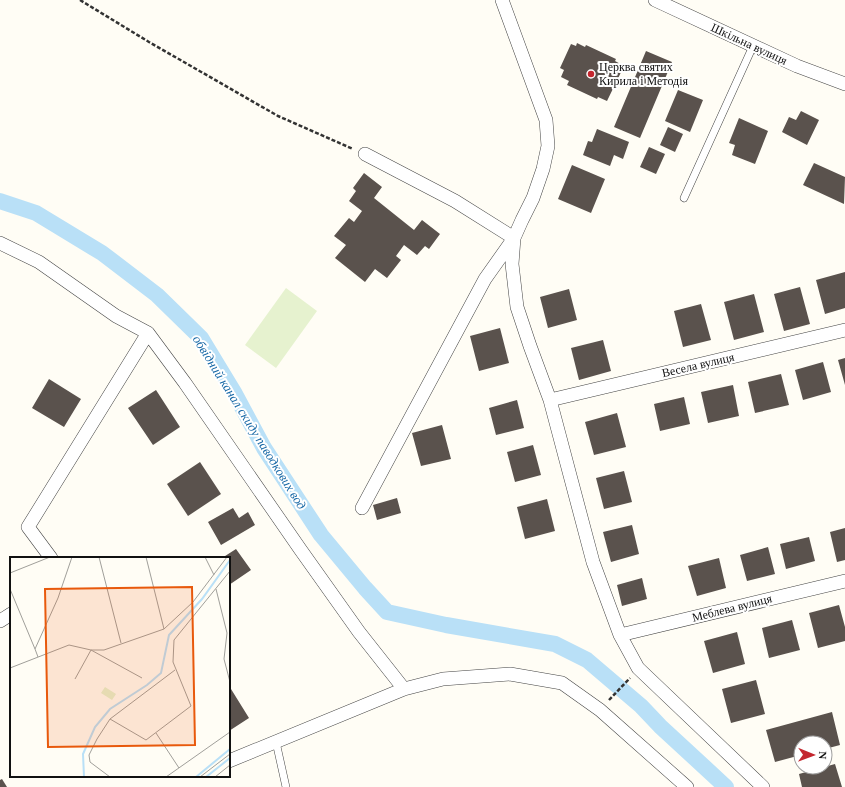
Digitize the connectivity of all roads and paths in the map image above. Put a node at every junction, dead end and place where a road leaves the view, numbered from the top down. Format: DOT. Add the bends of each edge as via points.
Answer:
graph roads {
  1 [pos="80,0"];
  2 [pos="502,0"];
  3 [pos="655,0"];
  4 [pos="753,46"];
  5 [pos="845,84"];
  6 [pos="365,154"];
  7 [pos="684,198"];
  8 [pos="514,238"];
  9 [pos="0,243"];
  10 [pos="845,330"];
  11 [pos="148,333"];
  12 [pos="550,400"];
  13 [pos="362,508"];
  14 [pos="49,557"];
  15 [pos="845,581"];
  16 [pos="10,615"];
  17 [pos="0,621"];
  18 [pos="620,635"];
  19 [pos="631,677"];
  20 [pos="404,689"];
  21 [pos="606,703"];
  22 [pos="276,742"];
  23 [pos="230,761"];
  24 [pos="286,787"];
  25 [pos="687,787"];
  26 [pos="763,787"];
  1 -- 6 [label="path" via="278,116"];
  2 -- 8 [label="street" via="546,120 548,146 533,198"];
  3 -- 4 [label="street, Шкільна вулиця"];
  4 -- 5 [label="street, Шкільна вулиця"];
  4 -- 7 [label="lane"];
  6 -- 8 [label="street" via="455,201"];
  8 -- 12 [label="street" via="512,264 517,307"];
  8 -- 13 [label="street" via="485,279"];
  9 -- 11 [label="street" via="38,262 116,316"];
  10 -- 12 [label="street, Весела вулиця"];
  11 -- 14 [label="street" via="28,527"];
  11 -- 20 [label="street" via="359,632"];
  12 -- 18 [label="street" via="593,562"];
  15 -- 18 [label="street, Меблева вулиця"];
  16 -- 17 [label="street"];
  18 -- 26 [label="street" via="638,668"];
  19 -- 21 [label="path"];
  20 -- 22 [label="street"];
  20 -- 25 [label="street" via="443,679 510,674 562,683 600,710"];
  22 -- 23 [label="street"];
  22 -- 24 [label="lane"];
}
